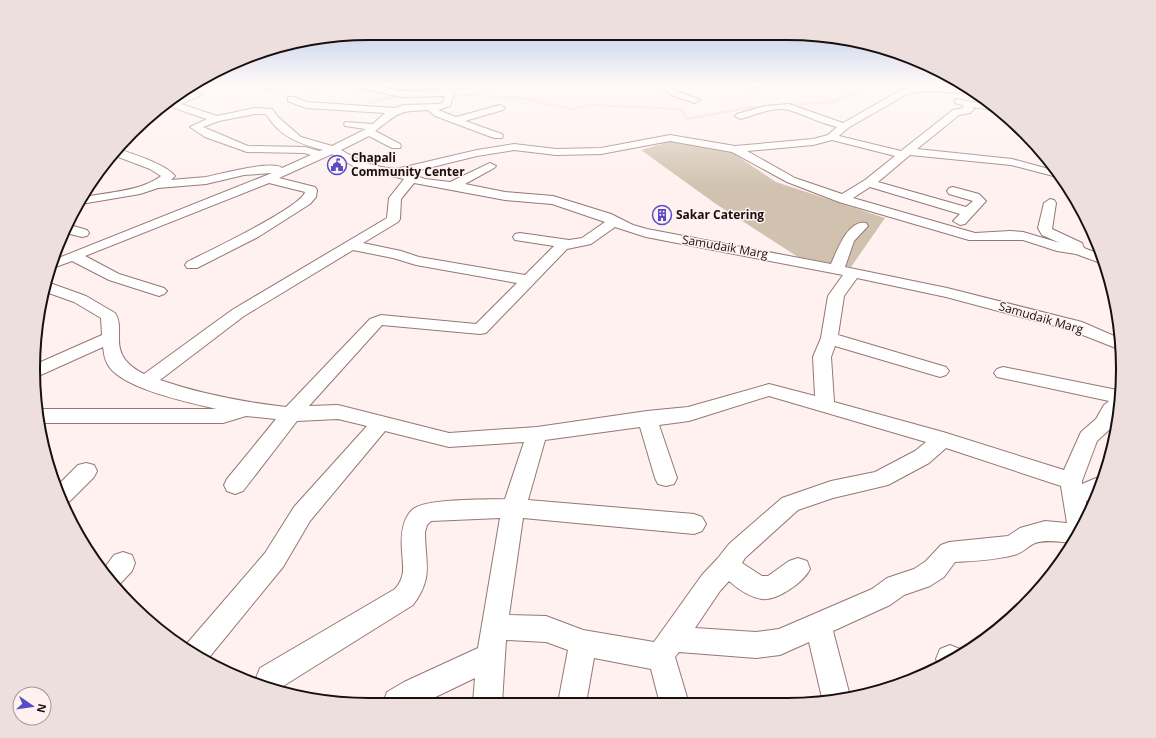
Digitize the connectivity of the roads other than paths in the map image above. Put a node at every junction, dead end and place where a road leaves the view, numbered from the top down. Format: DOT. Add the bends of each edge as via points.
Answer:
graph roads {
  1 [pos="215,119"];
  2 [pos="274,119"];
  3 [pos="384,119"];
  4 [pos="822,119"];
  5 [pos="855,119"];
  6 [pos="947,119"];
  7 [pos="456,120"];
  8 [pos="349,124"];
  9 [pos="844,126"];
  10 [pos="373,129"];
  11 [pos="498,136"];
  12 [pos="832,137"];
  13 [pos="396,146"];
  14 [pos="332,149"];
  15 [pos="735,149"];
  16 [pos="904,153"];
  17 [pos="121,154"];
  18 [pos="320,154"];
  19 [pos="490,166"];
  20 [pos="289,169"];
  21 [pos="396,172"];
  22 [pos="1051,173"];
  23 [pos="412,178"];
  24 [pos="268,179"];
  25 [pos="869,183"];
  26 [pos="157,185"];
  27 [pos="452,186"];
  28 [pos="953,191"];
  29 [pos="843,199"];
  30 [pos="86,200"];
  31 [pos="1050,203"];
  32 [pos="968,212"];
  33 [pos="615,221"];
  34 [pos="861,226"];
  35 [pos="71,230"];
  36 [pos="951,230"];
  37 [pos="82,233"];
  38 [pos="520,237"];
  39 [pos="351,245"];
  40 [pos="573,245"];
  41 [pos="1078,250"];
  42 [pos="73,256"];
  43 [pos="1097,258"];
  44 [pos="57,262"];
  45 [pos="192,265"];
  46 [pos="844,272"];
  47 [pos="529,280"];
  48 [pos="50,289"];
  49 [pos="158,291"];
  50 [pos="110,338"];
  51 [pos="829,338"];
  52 [pos="1115,342"];
  53 [pos="40,369"];
  54 [pos="940,371"];
  55 [pos="1003,373"];
  56 [pos="145,382"];
  57 [pos="1114,404"];
  58 [pos="826,406"];
  59 [pos="245,409"];
  60 [pos="1113,411"];
  61 [pos="291,414"];
  62 [pos="44,416"];
  63 [pos="647,418"];
  64 [pos="381,423"];
  65 [pos="537,434"];
  66 [pos="943,439"];
  67 [pos="86,471"];
  68 [pos="666,478"];
  69 [pos="235,485"];
  70 [pos="1095,486"];
  71 [pos="1072,489"];
  72 [pos="64,493"];
  73 [pos="515,508"];
  74 [pos="1078,522"];
  75 [pos="694,524"];
  76 [pos="1072,533"];
  77 [pos="727,566"];
  78 [pos="798,570"];
  79 [pos="818,624"];
  80 [pos="495,626"];
  81 [pos="583,643"];
  82 [pos="667,647"];
  83 [pos="198,650"];
  84 [pos="490,656"];
  85 [pos="270,678"];
  86 [pos="835,694"];
  87 [pos="403,698"];
  88 [pos="487,698"];
  89 [pos="573,698"];
  90 [pos="674,698"];
  1 -- 18 [label="street" via="195,127 220,140 247,149 305,150"];
  2 -- 14 [label="street, Samudaik Marg" via="297,138"];
  3 -- 10 [label="street"];
  4 -- 9 [label="street"];
  5 -- 9 [label="street"];
  6 -- 16 [label="street"];
  7 -- 11 [label="street"];
  8 -- 10 [label="street"];
  9 -- 12 [label="street"];
  10 -- 13 [label="street" via="383,141"];
  10 -- 14 [label="street"];
  12 -- 15 [label="street" via="813,142"];
  12 -- 16 [label="street"];
  14 -- 18 [label="street"];
  14 -- 21 [label="street, Samudaik Marg" via="359,165"];
  15 -- 21 [label="street" via="670,138 601,151 556,152 514,147"];
  15 -- 29 [label="street" via="791,180"];
  16 -- 22 [label="street" via="1012,162"];
  16 -- 25 [label="street"];
  17 -- 26 [label="street" via="169,176"];
  18 -- 20 [label="street"];
  19 -- 27 [label="street"];
  20 -- 24 [label="street"];
  20 -- 26 [label="street" via="244,172 206,180"];
  21 -- 23 [label="street, Samudaik Marg"];
  23 -- 27 [label="street, Samudaik Marg"];
  23 -- 39 [label="street" via="402,193 395,198 393,219"];
  24 -- 42 [label="street"];
  24 -- 45 [label="street" via="311,190 311,194 306,201 284,216"];
  25 -- 29 [label="street"];
  25 -- 32 [label="street"];
  26 -- 30 [label="street"];
  27 -- 33 [label="street, Samudaik Marg" via="505,196 553,200"];
  28 -- 32 [label="street" via="978,199 979,203"];
  29 -- 36 [label="street"];
  31 -- 41 [label="street" via="1045,228 1047,232 1071,242"];
  32 -- 36 [label="street"];
  33 -- 40 [label="street" via="586,241"];
  33 -- 46 [label="street, Samudaik Marg" via="646,233 784,258"];
  34 -- 46 [label="street" via="848,240"];
  35 -- 37 [label="street"];
  36 -- 41 [label="street" via="980,238 1014,235 1062,249"];
  38 -- 40 [label="street"];
  39 -- 47 [label="street" via="396,254 416,261"];
  39 -- 56 [label="street" via="238,312"];
  40 -- 47 [label="street" via="562,246"];
  41 -- 43 [label="street"];
  42 -- 44 [label="street"];
  42 -- 49 [label="street" via="114,277"];
  46 -- 51 [label="street" via="836,296"];
  46 -- 52 [label="street, Samudaik Marg" via="1016,310 1076,326"];
  47 -- 61 [label="street" via="480,329 381,320 376,322"];
  48 -- 50 [label="street" via="85,302 109,316"];
  50 -- 53 [label="street"];
  50 -- 56 [label="street" via="115,362 128,374"];
  51 -- 54 [label="street"];
  51 -- 58 [label="street" via="822,357"];
  55 -- 57 [label="street"];
  56 -- 59 [label="street" via="183,395"];
  58 -- 63 [label="street" via="762,391 689,414"];
  58 -- 66 [label="street"];
  59 -- 61 [label="street"];
  59 -- 62 [label="street" via="222,416"];
  60 -- 71 [label="street" via="1088,437"];
  61 -- 64 [label="street" via="338,412"];
  61 -- 69 [label="street"];
  63 -- 65 [label="street"];
  63 -- 68 [label="street"];
  64 -- 65 [label="street" via="448,440"];
  64 -- 83 [label="street" via="302,514 274,560"];
  65 -- 73 [label="street"];
  66 -- 71 [label="street"];
  66 -- 77 [label="street" via="922,457 880,479 831,490 790,504 737,551"];
  67 -- 72 [label="street"];
  70 -- 71 [label="street"];
  71 -- 74 [label="street"];
  73 -- 75 [label="street"];
  73 -- 80 [label="street"];
  73 -- 85 [label="street" via="422,514 414,527 415,579 404,597"];
  76 -- 79 [label="street" via="1045,531 994,549 949,552 935,569 921,578 896,586 881,597"];
  77 -- 78 [label="street" via="756,587 769,588"];
  77 -- 82 [label="street"];
  79 -- 82 [label="street" via="780,642"];
  79 -- 86 [label="street"];
  80 -- 81 [label="street" via="546,629"];
  80 -- 84 [label="street"];
  81 -- 82 [label="street" via="650,656"];
  81 -- 89 [label="street"];
  82 -- 90 [label="street"];
  84 -- 87 [label="street"];
  84 -- 88 [label="street"];
}
